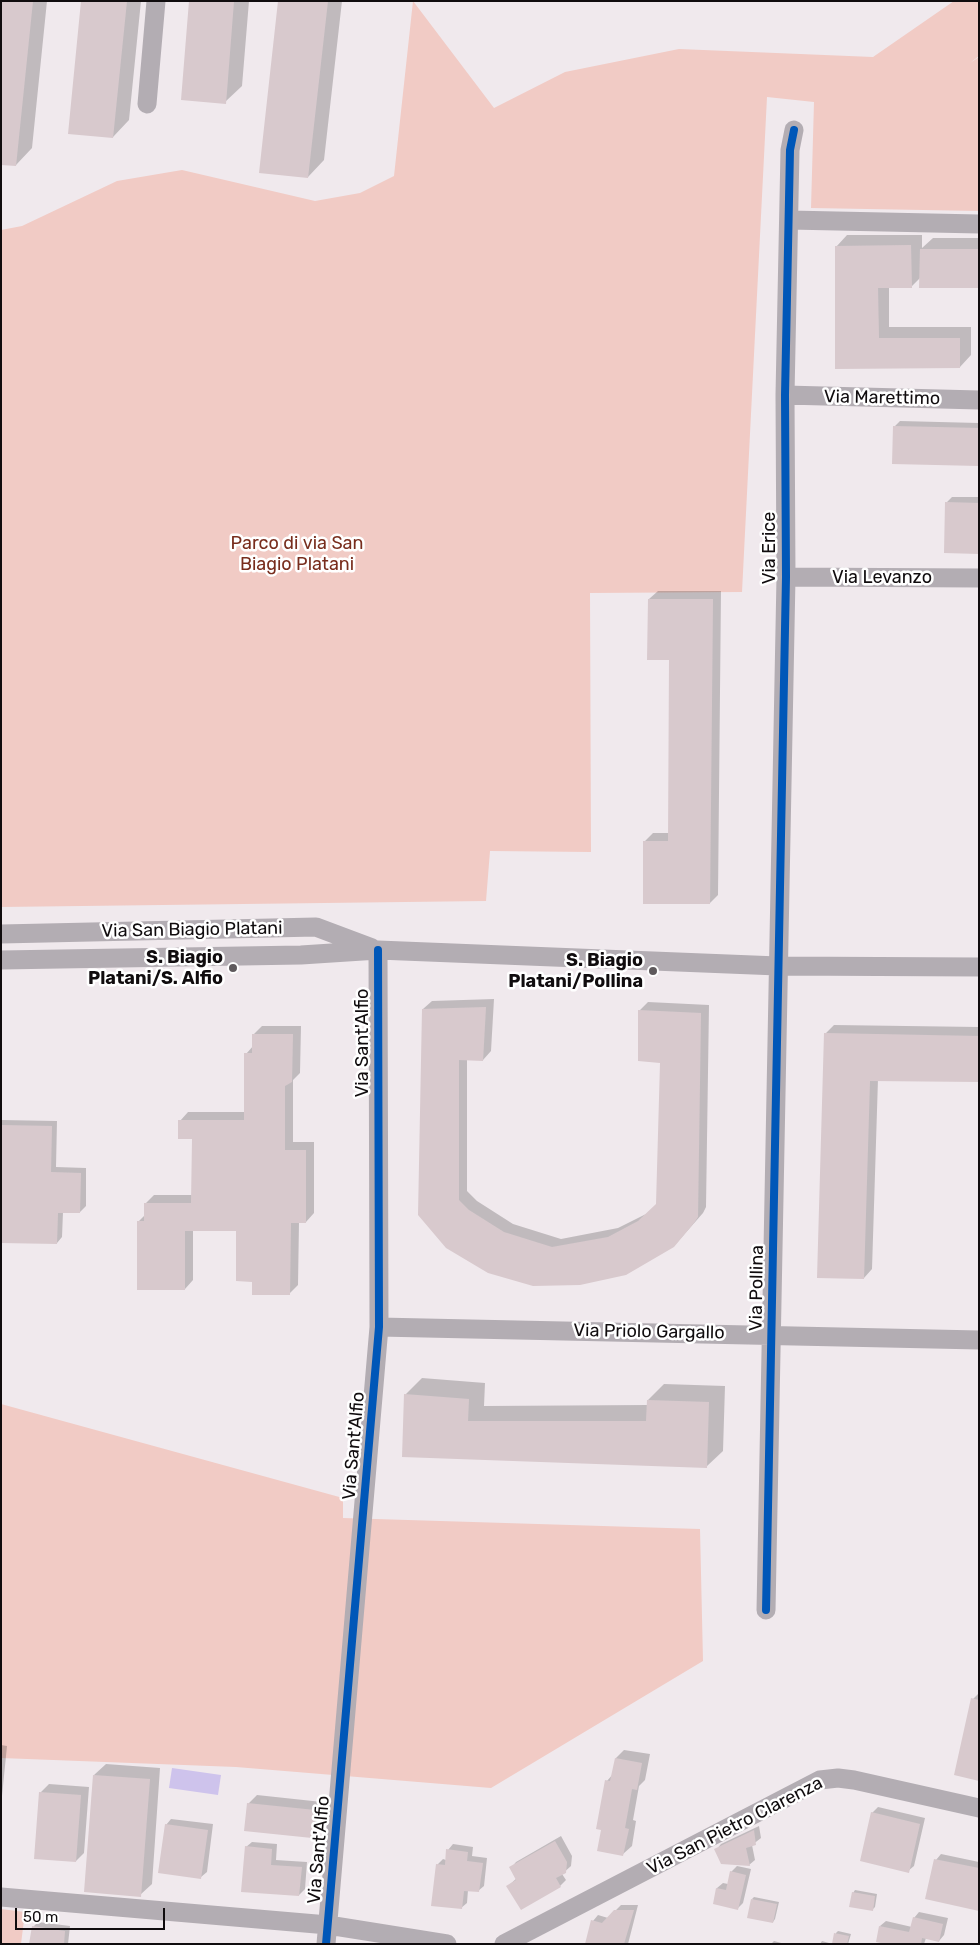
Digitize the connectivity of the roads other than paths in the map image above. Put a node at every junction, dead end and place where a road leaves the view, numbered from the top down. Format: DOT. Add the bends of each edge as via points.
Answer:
graph roads {
  1 [pos="156,1"];
  2 [pos="147,104"];
  3 [pos="794,130"];
  4 [pos="789,220"];
  5 [pos="979,224"];
  6 [pos="785,395"];
  7 [pos="979,400"];
  8 [pos="786,577"];
  9 [pos="979,578"];
  10 [pos="298,928"];
  11 [pos="1,934"];
  12 [pos="378,950"];
  13 [pos="301,955"];
  14 [pos="1,960"];
  15 [pos="778,966"];
  16 [pos="979,967"];
  17 [pos="379,1326"];
  18 [pos="772,1334"];
  19 [pos="979,1340"];
  20 [pos="766,1610"];
  21 [pos="979,1808"];
  22 [pos="1,1897"];
  23 [pos="327,1934"];
  24 [pos="447,1944"];
  25 [pos="504,1944"];
  1 -- 2 [label="street"];
  3 -- 4 [label="street, Via Erice" via="790,150"];
  4 -- 5 [label="street"];
  4 -- 6 [label="street, Via Erice"];
  6 -- 7 [label="street, Via Marettimo"];
  6 -- 8 [label="street, Via Erice"];
  8 -- 9 [label="street, Via Levanzo"];
  8 -- 15 [label="street, Via Erice"];
  10 -- 11 [label="street, Via San Biagio Platani"];
  10 -- 12 [label="street, Via San Biagio Platani" via="316,927"];
  10 -- 13 [label="street"];
  12 -- 13 [label="street, Via San Biagio Platani"];
  12 -- 15 [label="street, Via San Biagio Platani"];
  12 -- 17 [label="street, Via Sant'Alfio"];
  13 -- 14 [label="street, Via San Biagio Platani"];
  15 -- 16 [label="street, Via San Biagio Platani"];
  15 -- 18 [label="street, Via Pollina"];
  17 -- 18 [label="street, Via Priolo Gargallo"];
  17 -- 23 [label="street, Via Sant'Alfio"];
  18 -- 19 [label="street, Via Priolo Gargallo"];
  18 -- 20 [label="street, Via Pollina"];
  21 -- 25 [label="street, Via San Pietro Clarenza" via="854,1780 820,1780"];
  22 -- 23 [label="street"];
  23 -- 24 [label="street"];
}
